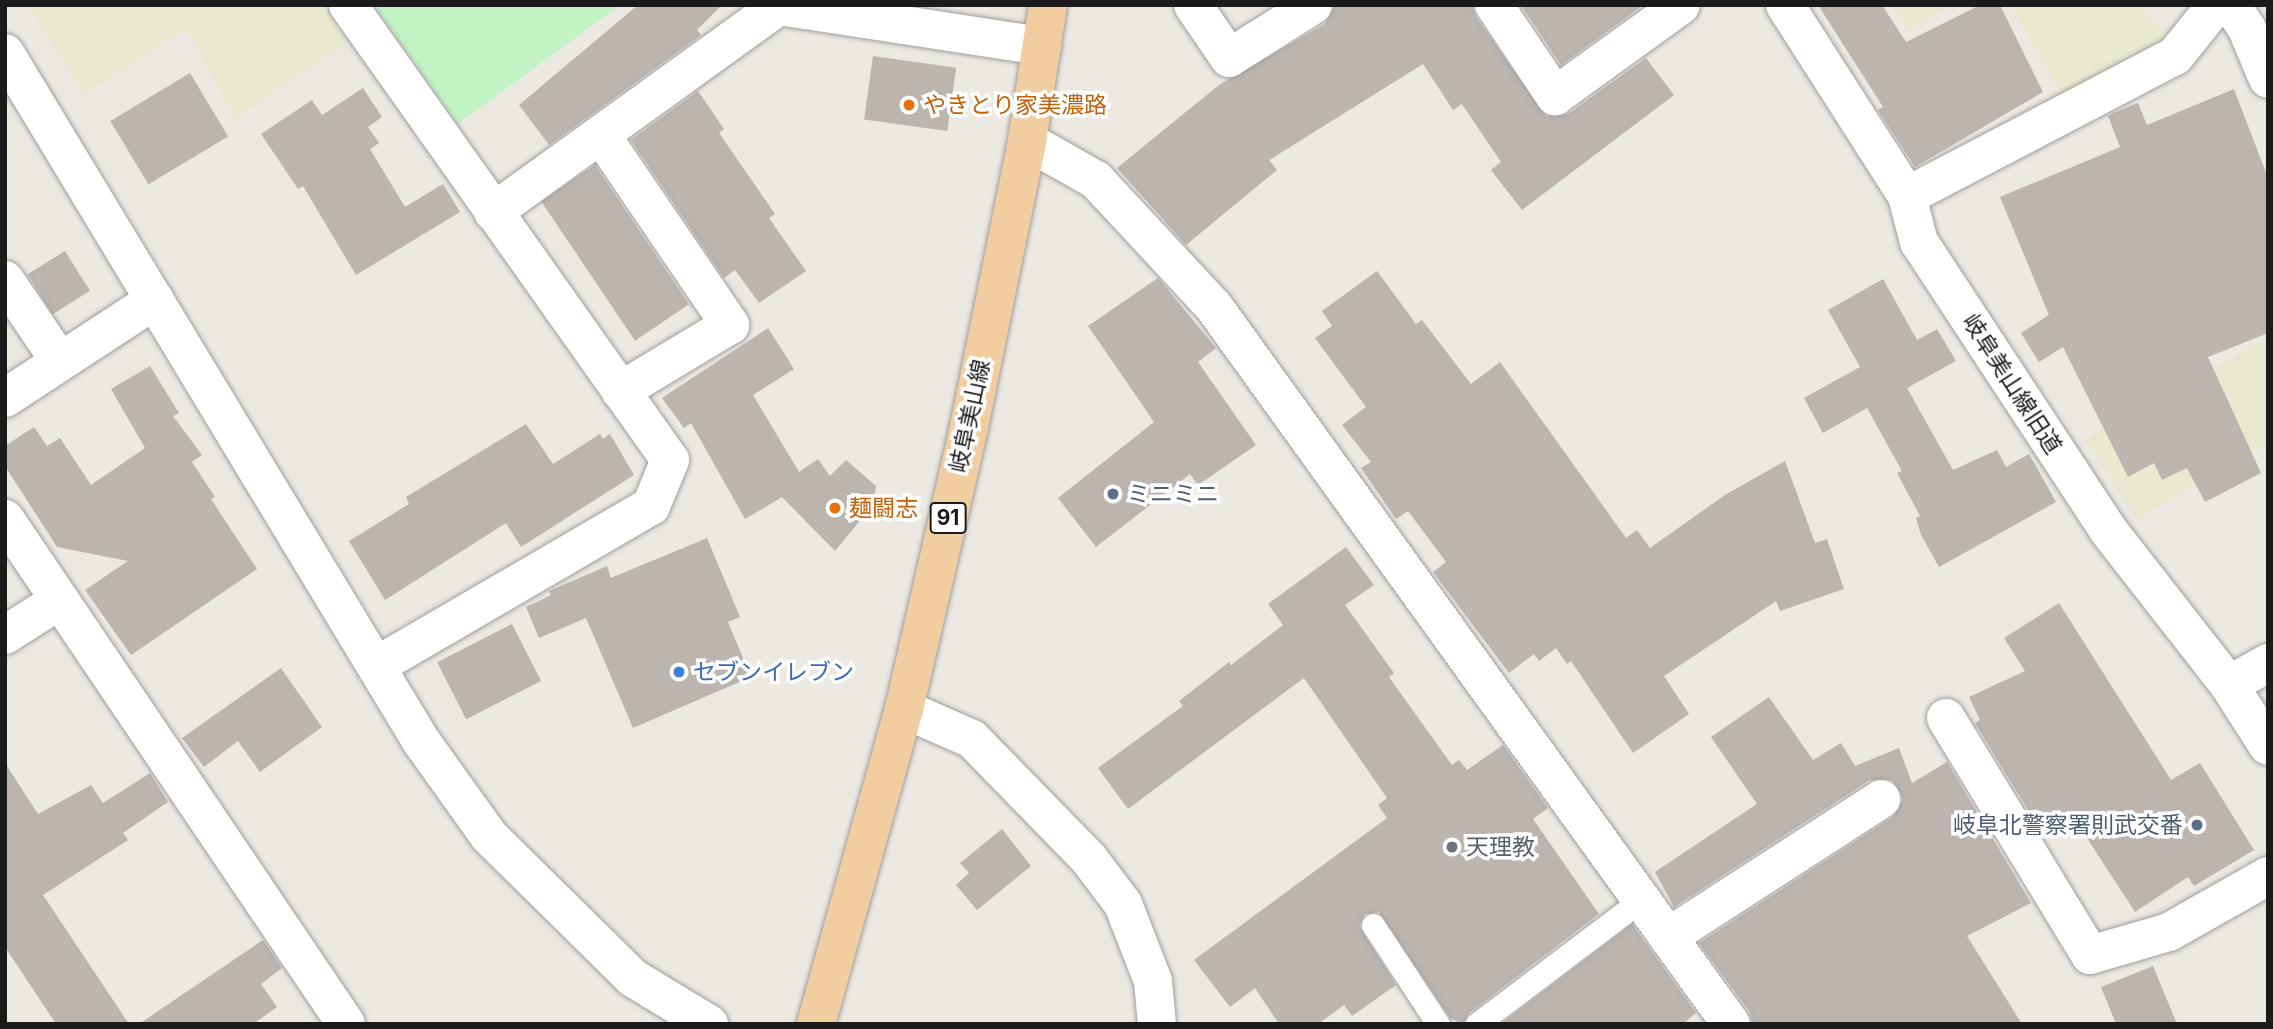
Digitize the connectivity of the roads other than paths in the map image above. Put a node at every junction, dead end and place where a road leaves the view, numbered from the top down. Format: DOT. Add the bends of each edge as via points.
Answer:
graph roads {
  1 [pos="348,5"];
  2 [pos="1048,5"];
  3 [pos="1193,5"];
  4 [pos="1313,5"];
  5 [pos="1494,5"];
  6 [pos="1681,5"];
  7 [pos="1784,5"];
  8 [pos="2216,5"];
  9 [pos="2231,5"];
  10 [pos="775,7"];
  11 [pos="1042,46"];
  12 [pos="5,54"];
  13 [pos="2268,79"];
  14 [pos="601,135"];
  15 [pos="1027,141"];
  16 [pos="1907,196"];
  17 [pos="493,212"];
  18 [pos="5,281"];
  19 [pos="155,300"];
  20 [pos="59,360"];
  21 [pos="620,391"];
  22 [pos="5,398"];
  23 [pos="5,519"];
  24 [pos="60,600"];
  25 [pos="5,635"];
  26 [pos="2268,663"];
  27 [pos="377,665"];
  28 [pos="2229,685"];
  29 [pos="904,709"];
  30 [pos="1946,718"];
  31 [pos="2268,746"];
  32 [pos="1881,799"];
  33 [pos="2268,876"];
  34 [pos="1641,900"];
  35 [pos="1373,925"];
  36 [pos="1668,937"];
  37 [pos="346,1024"];
  38 [pos="709,1024"];
  39 [pos="816,1024"];
  40 [pos="1157,1024"];
  41 [pos="1438,1024"];
  42 [pos="1478,1024"];
  43 [pos="1731,1024"];
  1 -- 17 [label="street"];
  2 -- 11 [label="main road, 岐阜美山線 / 91"];
  3 -- 4 [label="street" via="1229,58"];
  5 -- 6 [label="street" via="1555,96"];
  7 -- 16 [label="street, 岐阜美山線旧道"];
  8 -- 16 [label="street" via="2175,56"];
  9 -- 13 [label="street" via="2247,29"];
  10 -- 11 [label="street"];
  10 -- 14 [label="street"];
  11 -- 15 [label="main road, 岐阜美山線 / 91"];
  12 -- 19 [label="street"];
  14 -- 17 [label="street"];
  14 -- 21 [label="street" via="730,325"];
  15 -- 29 [label="main road, 岐阜美山線 / 91" via="969,427"];
  15 -- 34 [label="street" via="1096,180 1214,307"];
  16 -- 28 [label="street, 岐阜美山線旧道" via="1919,242 2108,530"];
  17 -- 21 [label="street"];
  18 -- 20 [label="street"];
  19 -- 20 [label="street"];
  19 -- 27 [label="street"];
  20 -- 22 [label="street"];
  21 -- 27 [label="street" via="670,460 651,506"];
  23 -- 24 [label="street"];
  24 -- 25 [label="street"];
  24 -- 37 [label="street"];
  26 -- 28 [label="street"];
  27 -- 38 [label="street" via="421,741 489,836 633,978"];
  28 -- 31 [label="street, 岐阜美山線旧道"];
  29 -- 39 [label="main road, 岐阜美山線 / 91"];
  29 -- 40 [label="street" via="972,739 1089,859 1123,904 1153,981"];
  30 -- 33 [label="street" via="2090,955 2169,932"];
  32 -- 36 [label="street"];
  34 -- 36 [label="street"];
  34 -- 42 [label="lane"];
  35 -- 41 [label="lane"];
  36 -- 43 [label="street"];
}
